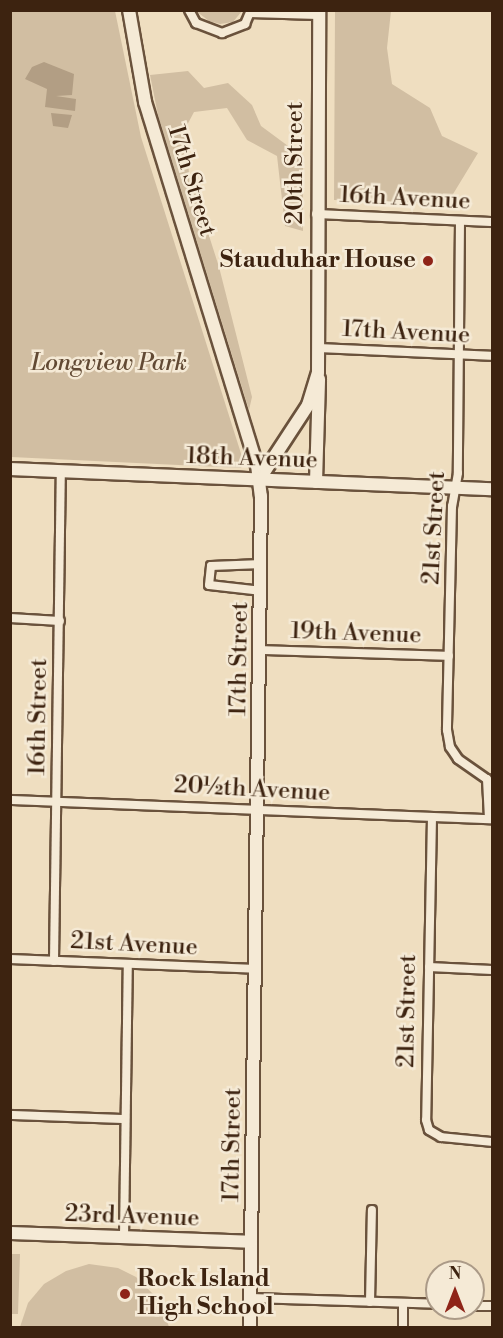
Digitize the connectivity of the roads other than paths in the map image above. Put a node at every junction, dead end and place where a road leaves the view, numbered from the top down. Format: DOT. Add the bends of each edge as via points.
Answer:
graph roads {
  1 [pos="189,10"];
  2 [pos="132,11"];
  3 [pos="250,11"];
  4 [pos="318,13"];
  5 [pos="316,214"];
  6 [pos="460,221"];
  7 [pos="492,222"];
  8 [pos="317,348"];
  9 [pos="458,356"];
  10 [pos="492,356"];
  11 [pos="318,373"];
  12 [pos="10,469"];
  13 [pos="61,474"];
  14 [pos="259,480"];
  15 [pos="316,482"];
  16 [pos="455,486"];
  17 [pos="492,489"];
  18 [pos="262,564"];
  19 [pos="262,591"];
  20 [pos="10,618"];
  21 [pos="60,621"];
  22 [pos="261,650"];
  23 [pos="449,656"];
  24 [pos="490,778"];
  25 [pos="10,800"];
  26 [pos="57,801"];
  27 [pos="258,810"];
  28 [pos="432,817"];
  29 [pos="491,819"];
  30 [pos="10,959"];
  31 [pos="54,961"];
  32 [pos="128,964"];
  33 [pos="429,967"];
  34 [pos="256,969"];
  35 [pos="492,970"];
  36 [pos="10,1115"];
  37 [pos="125,1119"];
  38 [pos="492,1142"];
  39 [pos="372,1210"];
  40 [pos="10,1233"];
  41 [pos="124,1237"];
  42 [pos="251,1242"];
  43 [pos="251,1298"];
  44 [pos="370,1302"];
  45 [pos="403,1303"];
  46 [pos="425,1304"];
  47 [pos="250,1328"];
  48 [pos="403,1328"];
  1 -- 3 [label="street" via="196,22 222,33 246,24"];
  2 -- 14 [label="street, 17th Street" via="145,102"];
  3 -- 4 [label="street"];
  4 -- 5 [label="street, 20th Street"];
  5 -- 6 [label="street, 16th Avenue"];
  5 -- 8 [label="street, 20th Street"];
  6 -- 7 [label="street, 16th Avenue"];
  6 -- 9 [label="street, 21st Street"];
  8 -- 9 [label="street, 17th Avenue"];
  8 -- 11 [label="street, 20th Street"];
  9 -- 10 [label="street, 17th Avenue"];
  9 -- 16 [label="street, 21st Street"];
  11 -- 14 [label="street, 20th Street" via="308,405 280,442"];
  11 -- 15 [label="street" via="321,398"];
  12 -- 13 [label="street, 18th Avenue"];
  13 -- 14 [label="street, 18th Avenue"];
  13 -- 21 [label="street, 16th Street"];
  14 -- 15 [label="street, 18th Avenue"];
  14 -- 18 [label="street, 17th Street"];
  15 -- 16 [label="street, 18th Avenue"];
  16 -- 17 [label="street, 18th Avenue"];
  16 -- 23 [label="street, 21st Street"];
  18 -- 19 [label="street, 17th Street"];
  18 -- 19 [label="street" via="211,566 209,585"];
  19 -- 22 [label="street, 17th Street"];
  20 -- 21 [label="street"];
  21 -- 26 [label="street, 16th Street"];
  22 -- 23 [label="street, 19th Avenue"];
  22 -- 27 [label="street, 17th Street"];
  23 -- 24 [label="street, 21st Street" via="450,747 458,759"];
  24 -- 29 [label="street, 21st Street"];
  25 -- 26 [label="street, 20½th Avenue"];
  26 -- 27 [label="street, 20½th Avenue"];
  26 -- 31 [label="street, 16th Street"];
  27 -- 28 [label="street, 20½th Avenue"];
  27 -- 34 [label="street, 17th Street"];
  28 -- 29 [label="street, 20½th Avenue"];
  28 -- 33 [label="street, 21st Street"];
  30 -- 31 [label="street, 21st Avenue"];
  31 -- 32 [label="street, 21st Avenue"];
  32 -- 34 [label="street, 21st Avenue"];
  32 -- 37 [label="street"];
  33 -- 35 [label="street"];
  33 -- 38 [label="street, 21st Street" via="426,1120 433,1133 456,1141"];
  34 -- 42 [label="street, 17th Street"];
  36 -- 37 [label="street"];
  37 -- 41 [label="street"];
  39 -- 44 [label="street"];
  40 -- 41 [label="street, 23rd Avenue"];
  41 -- 42 [label="street, 23rd Avenue"];
  42 -- 43 [label="street, 17th Street"];
  43 -- 44 [label="street"];
  43 -- 47 [label="street, 17th Street"];
  44 -- 45 [label="street"];
  45 -- 46 [label="street"];
  45 -- 48 [label="street"];
}
